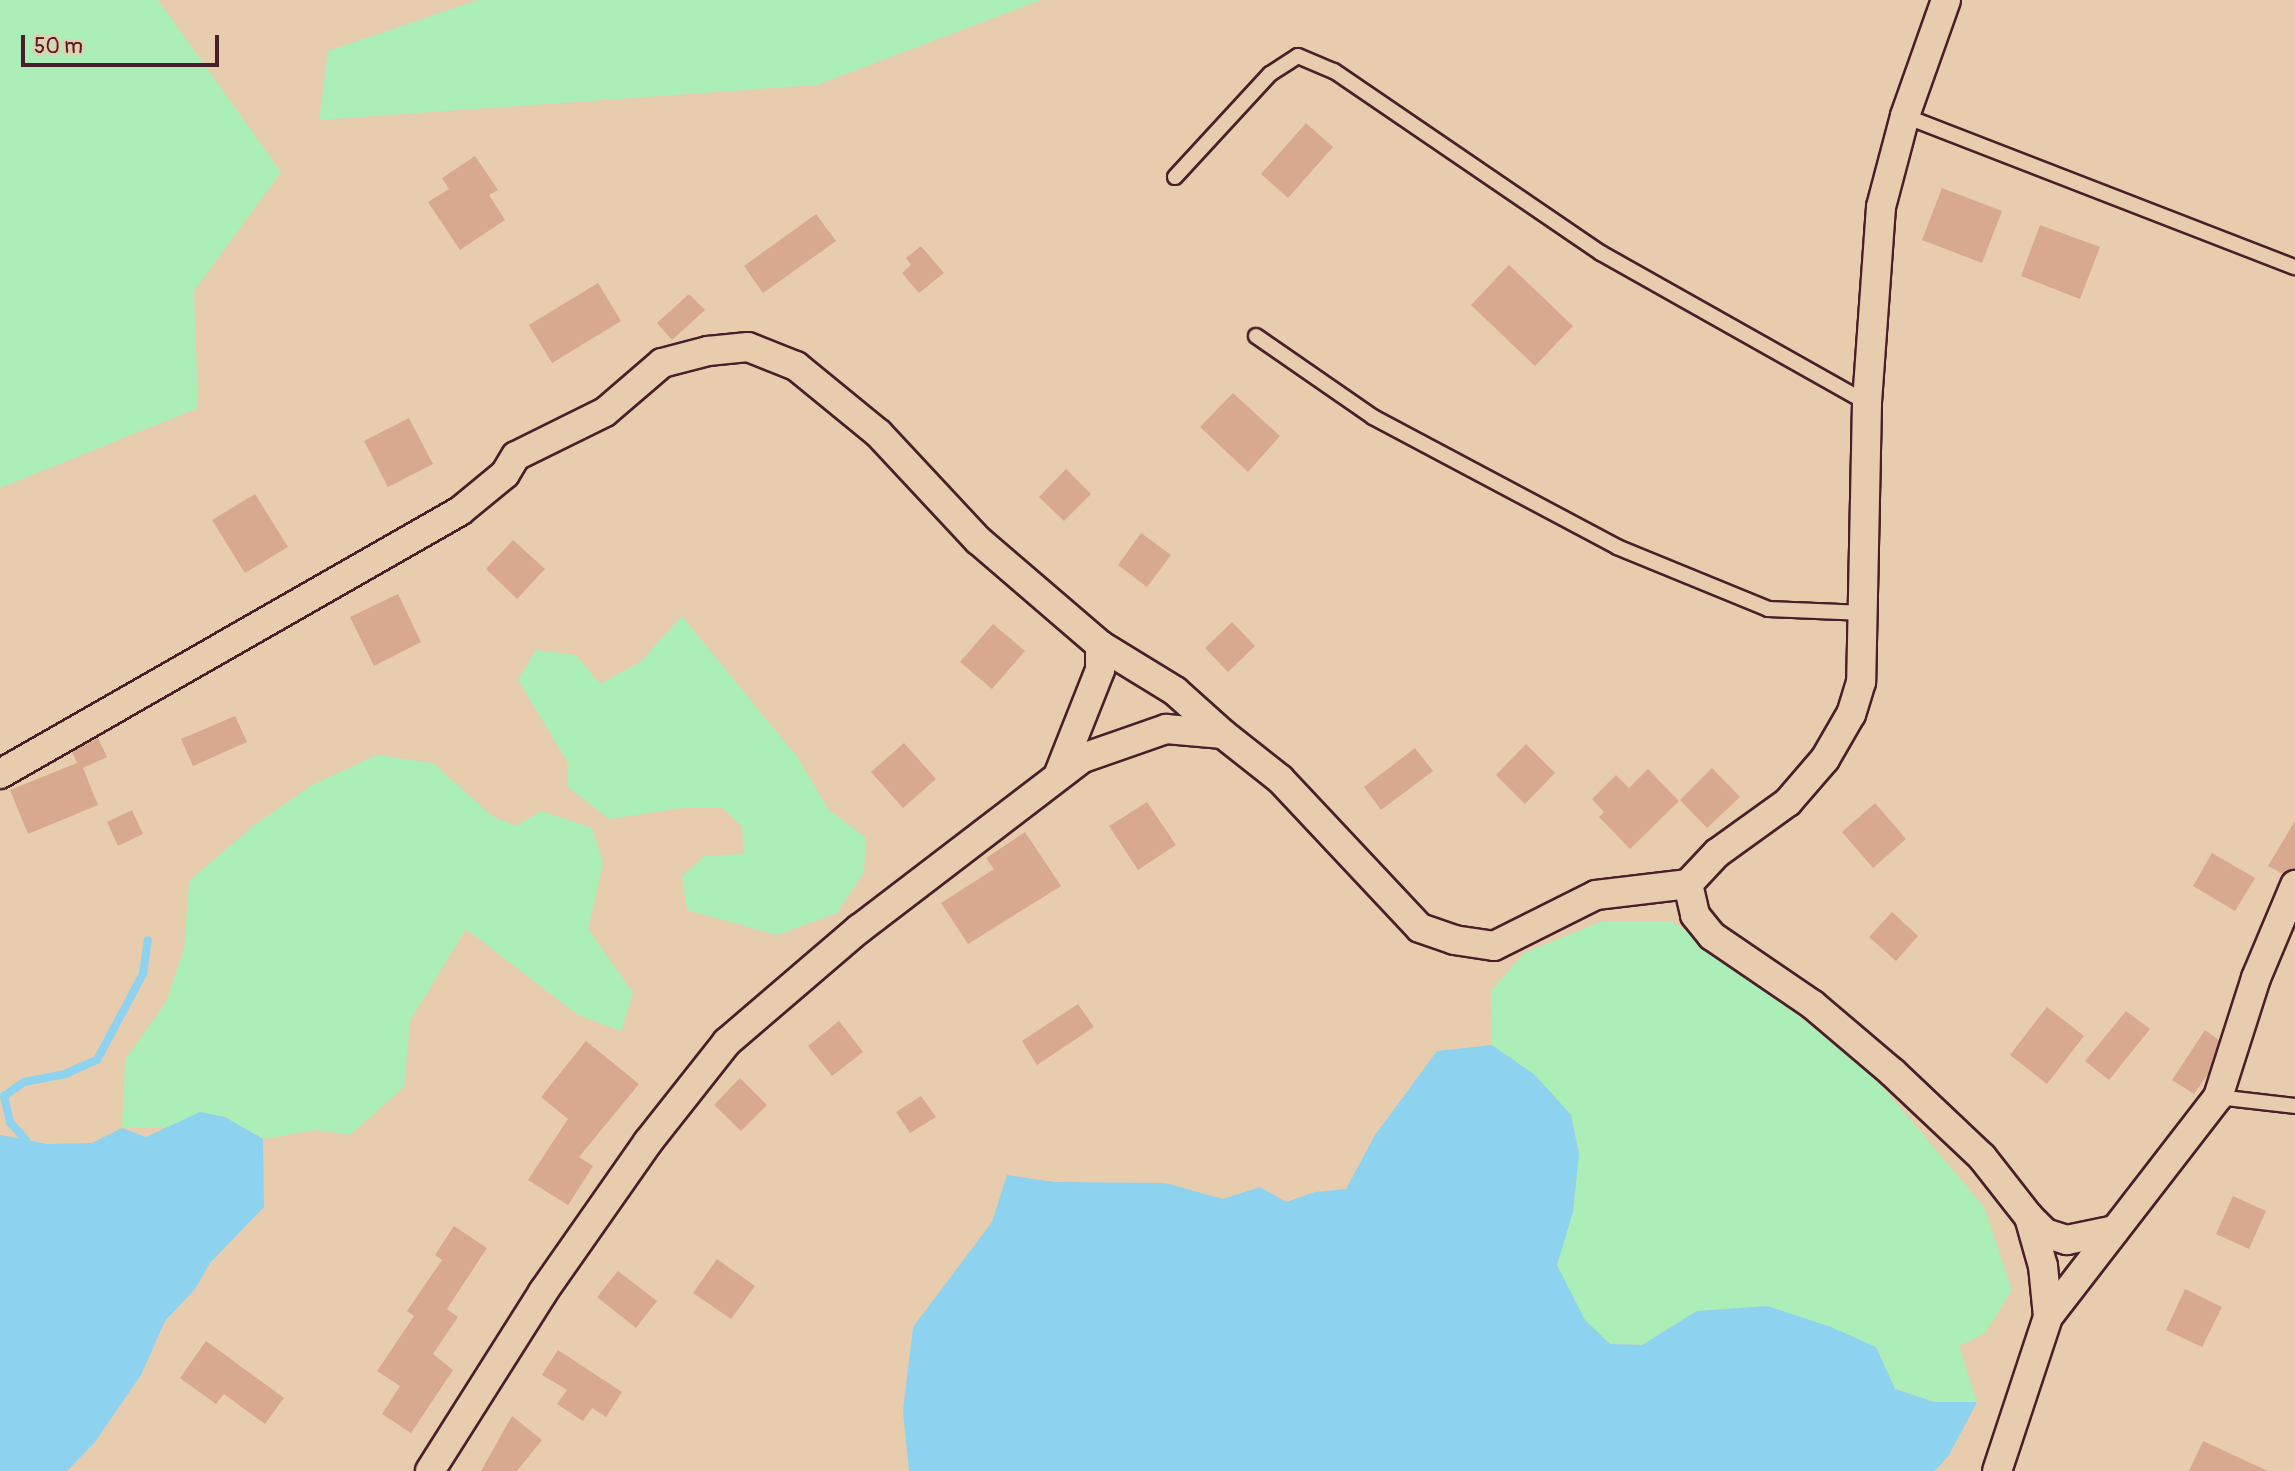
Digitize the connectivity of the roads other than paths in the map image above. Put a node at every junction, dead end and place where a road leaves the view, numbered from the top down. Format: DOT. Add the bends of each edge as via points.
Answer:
graph roads {
  1 [pos="1946,0"];
  2 [pos="1905,116"];
  3 [pos="1175,177"];
  4 [pos="2295,267"];
  5 [pos="1256,336"];
  6 [pos="1867,403"];
  7 [pos="1865,613"];
  8 [pos="1100,645"];
  9 [pos="1223,734"];
  10 [pos="0,774"];
  11 [pos="1058,776"];
  12 [pos="1688,884"];
  13 [pos="2295,885"];
  14 [pos="2218,1097"];
  15 [pos="2295,1106"];
  16 [pos="2029,1217"];
  17 [pos="2115,1230"];
  18 [pos="2048,1317"];
  19 [pos="430,1471"];
  20 [pos="1997,1471"];
  1 -- 2 [label="street"];
  2 -- 4 [label="lane"];
  2 -- 6 [label="street" via="1881,207"];
  3 -- 6 [label="lane" via="1270,74 1298,56 1334,71 1601,253"];
  5 -- 7 [label="lane" via="1373,417 1617,547 1769,609"];
  6 -- 7 [label="street"];
  7 -- 12 [label="street" via="1861,682 1851,714 1825,759 1788,802 1717,853"];
  8 -- 9 [label="street" via="1175,691"];
  8 -- 10 [label="street" via="978,540 879,434 796,366 748,347 708,351 662,363 605,412 516,456 505,474 460,511"];
  8 -- 11 [label="street" via="1100,670"];
  9 -- 11 [label="street" via="1166,729 1083,758"];
  9 -- 12 [label="street" via="1280,779 1420,928 1454,940 1494,946 1596,895"];
  11 -- 19 [label="street" via="859,929 727,1042 648,1142 551,1281"];
  12 -- 16 [label="street" via="1695,915 1712,936 1813,1004 1892,1072 1982,1157"];
  13 -- 14 [label="street" via="2256,978"];
  14 -- 15 [label="lane"];
  14 -- 17 [label="street"];
  16 -- 17 [label="street" via="2045,1233 2067,1240"];
  16 -- 18 [label="street" via="2043,1266"];
  17 -- 18 [label="street"];
  18 -- 20 [label="street"];
}
